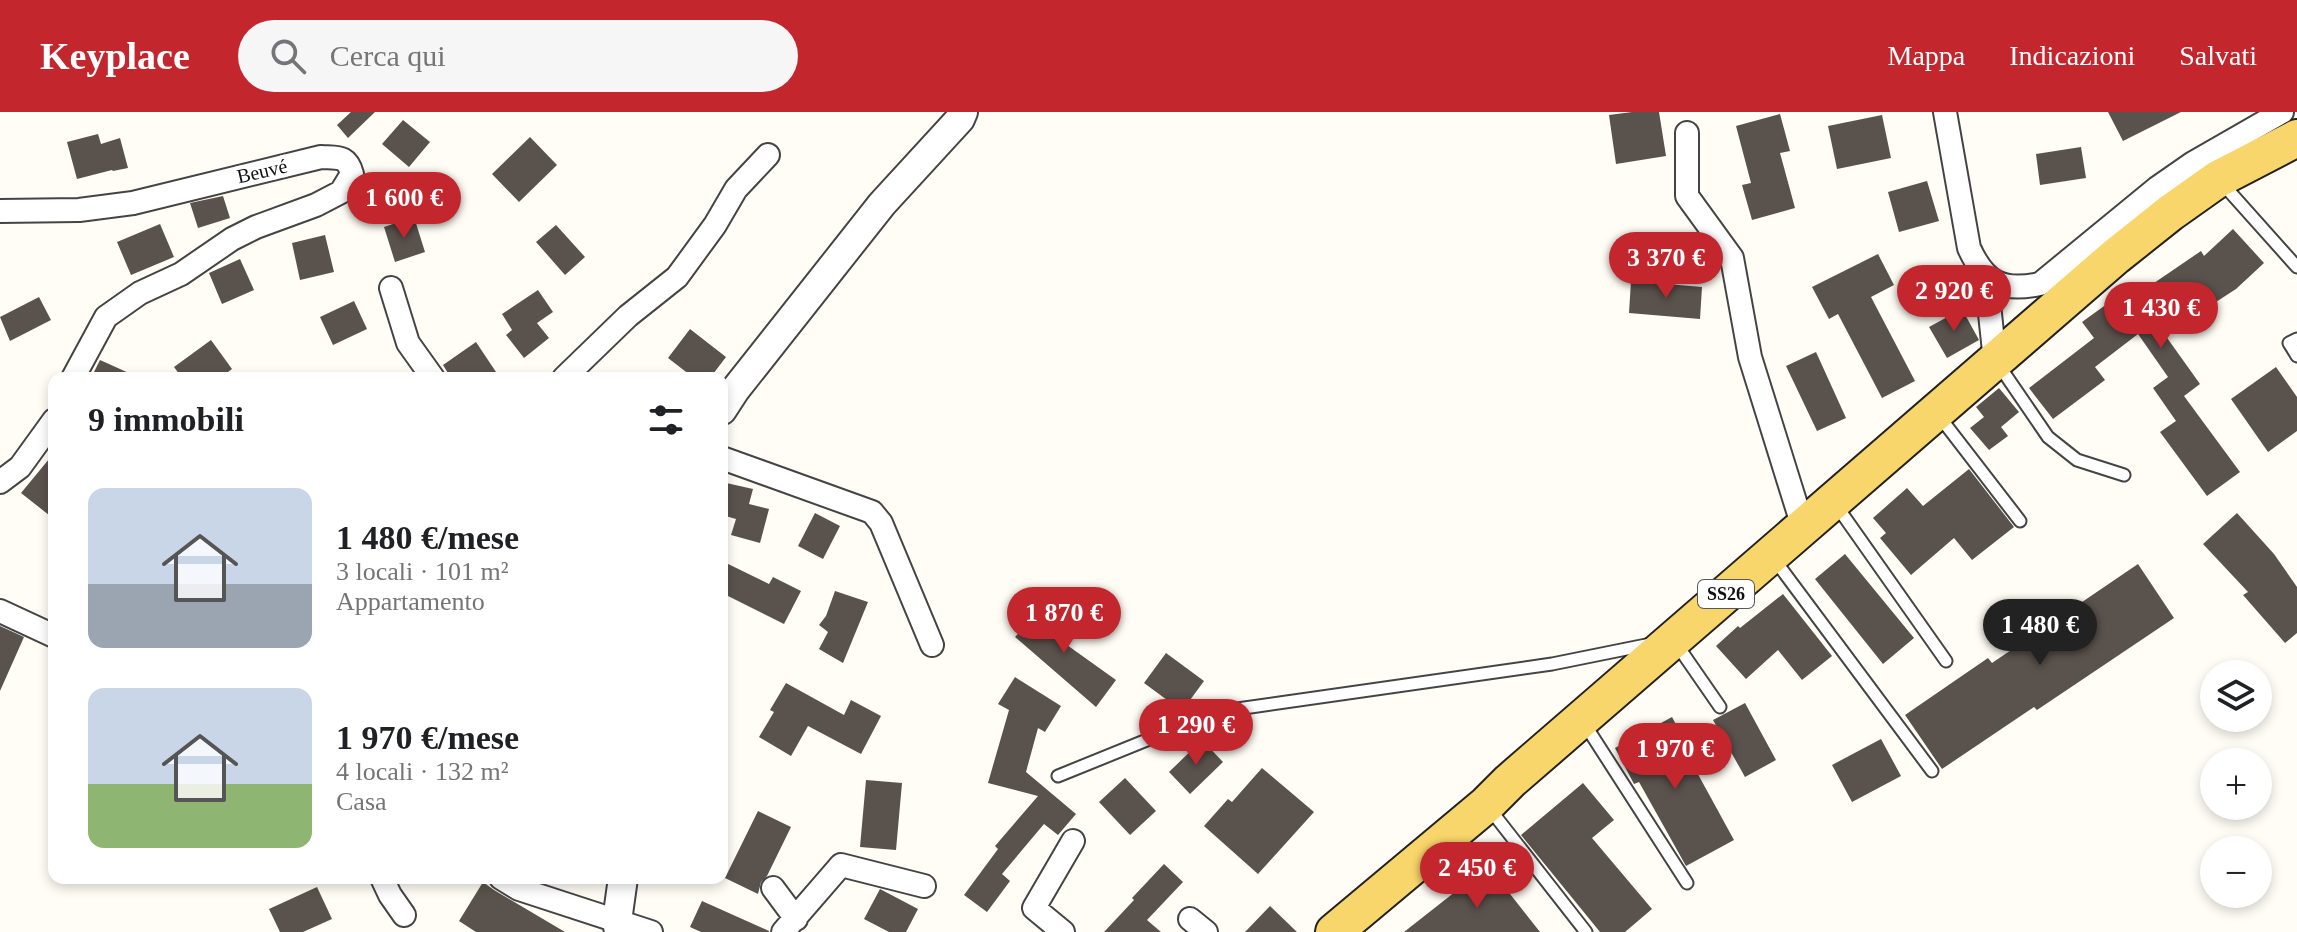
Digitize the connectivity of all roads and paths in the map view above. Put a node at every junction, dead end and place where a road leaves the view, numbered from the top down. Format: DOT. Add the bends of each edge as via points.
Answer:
graph roads {
  1 [pos="963,112"];
  2 [pos="1945,112"];
  3 [pos="2282,112"];
  4 [pos="1687,133"];
  5 [pos="2297,138"];
  6 [pos="768,155"];
  7 [pos="2218,179"];
  8 [pos="0,211"];
  9 [pos="2297,267"];
  10 [pos="1986,276"];
  11 [pos="391,288"];
  12 [pos="2297,339"];
  13 [pos="2297,356"];
  14 [pos="1995,361"];
  15 [pos="76,372"];
  16 [pos="429,372"];
  17 [pos="570,372"];
  18 [pos="728,401"];
  19 [pos="1936,412"];
  20 [pos="48,428"];
  21 [pos="728,460"];
  22 [pos="2124,475"];
  23 [pos="0,482"];
  24 [pos="1833,501"];
  25 [pos="2020,521"];
  26 [pos="1803,527"];
  27 [pos="1771,555"];
  28 [pos="0,611"];
  29 [pos="48,633"];
  30 [pos="1673,640"];
  31 [pos="932,645"];
  32 [pos="1946,661"];
  33 [pos="1720,707"];
  34 [pos="1581,719"];
  35 [pos="1932,771"];
  36 [pos="1058,776"];
  37 [pos="1487,804"];
  38 [pos="1073,841"];
  39 [pos="1687,883"];
  40 [pos="385,884"];
  41 [pos="511,884"];
  42 [pos="622,884"];
  43 [pos="924,886"];
  44 [pos="773,888"];
  45 [pos="404,915"];
  46 [pos="618,926"];
  47 [pos="790,926"];
  48 [pos="1344,929"];
  49 [pos="651,932"];
  50 [pos="1063,932"];
  51 [pos="1586,932"];
  1 -- 18 [label="street" via="882,204"];
  2 -- 10 [label="street" via="1969,248"];
  3 -- 10 [label="street" via="2157,188 2040,284 2021,288"];
  4 -- 26 [label="street" via="1687,196 1732,258 1750,357"];
  5 -- 7 [label="main road, SS26"];
  6 -- 17 [label="street" via="736,189 677,277"];
  7 -- 9 [label="lane"];
  7 -- 14 [label="main road, SS26" via="2138,238"];
  8 -- 15 [label="street, Beuvé" via="133,203 321,157 343,159 349,165 352,174 341,192 232,239 106,317"];
  10 -- 14 [label="street"];
  11 -- 16 [label="street" via="408,343"];
  12 -- 13 [label="lane" via="2289,343"];
  14 -- 19 [label="main road, SS26"];
  14 -- 22 [label="lane" via="2048,437 2077,460"];
  19 -- 24 [label="main road, SS26"];
  19 -- 25 [label="lane"];
  20 -- 23 [label="street" via="20,467"];
  21 -- 31 [label="street" via="872,512"];
  24 -- 26 [label="main road, SS26"];
  24 -- 32 [label="lane"];
  26 -- 27 [label="main road, SS26"];
  27 -- 30 [label="main road, SS26"];
  27 -- 35 [label="lane"];
  28 -- 29 [label="street"];
  30 -- 33 [label="lane"];
  30 -- 34 [label="main road, SS26"];
  30 -- 36 [label="lane" via="1552,664 1216,712"];
  34 -- 37 [label="main road, SS26"];
  34 -- 39 [label="lane"];
  37 -- 48 [label="main road, SS26"];
  37 -- 51 [label="lane"];
  38 -- 50 [label="street" via="1034,908"];
  40 -- 45 [label="street"];
  41 -- 46 [label="street"];
  42 -- 46 [label="street"];
  43 -- 47 [label="street" via="841,865"];
  44 -- 47 [label="street"];
  46 -- 49 [label="street"];
}
